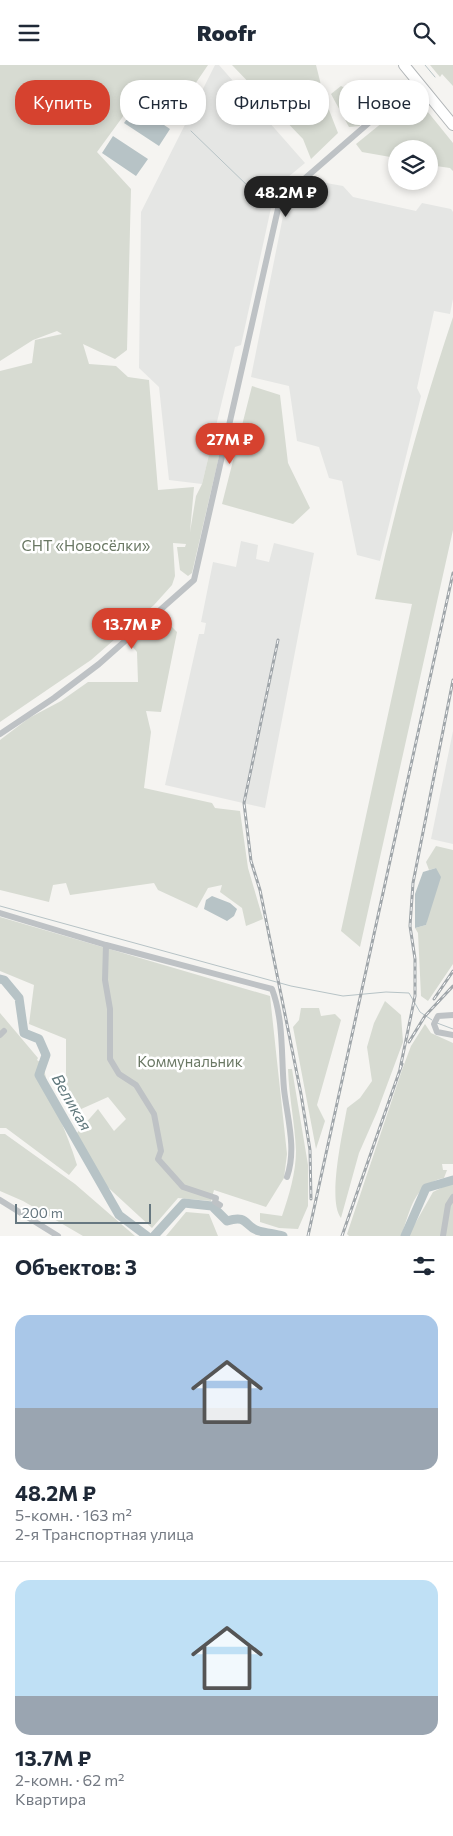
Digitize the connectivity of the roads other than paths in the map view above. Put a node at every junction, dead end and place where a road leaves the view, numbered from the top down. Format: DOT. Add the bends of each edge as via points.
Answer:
graph roads {
  1 [pos="404,65"];
  2 [pos="416,80"];
  3 [pos="429,96"];
  4 [pos="366,125"];
  5 [pos="453,125"];
  6 [pos="0,734"];
  7 [pos="0,913"];
  8 [pos="106,945"];
  9 [pos="453,1015"];
  10 [pos="453,1035"];
  11 [pos="287,1177"];
  12 [pos="453,1197"];
  13 [pos="0,1200"];
  14 [pos="220,1205"];
  15 [pos="58,1236"];
  16 [pos="443,1236"];
  1 -- 2 [label="highway"];
  3 -- 5 [label="highway"];
  4 -- 6 [label="street" via="280,199 194,580 99,664"];
  7 -- 8 [label="street"];
  8 -- 11 [label="street" via="272,989 284,1059 291,1144"];
  8 -- 14 [label="street" via="110,1059 119,1074 136,1085 154,1114 161,1151 158,1159 183,1187 216,1198 215,1202"];
  9 -- 10 [label="street" via="438,1016 434,1024 437,1032"];
  12 -- 16 [label="street" via="448,1205"];
  13 -- 15 [label="street"];
}
